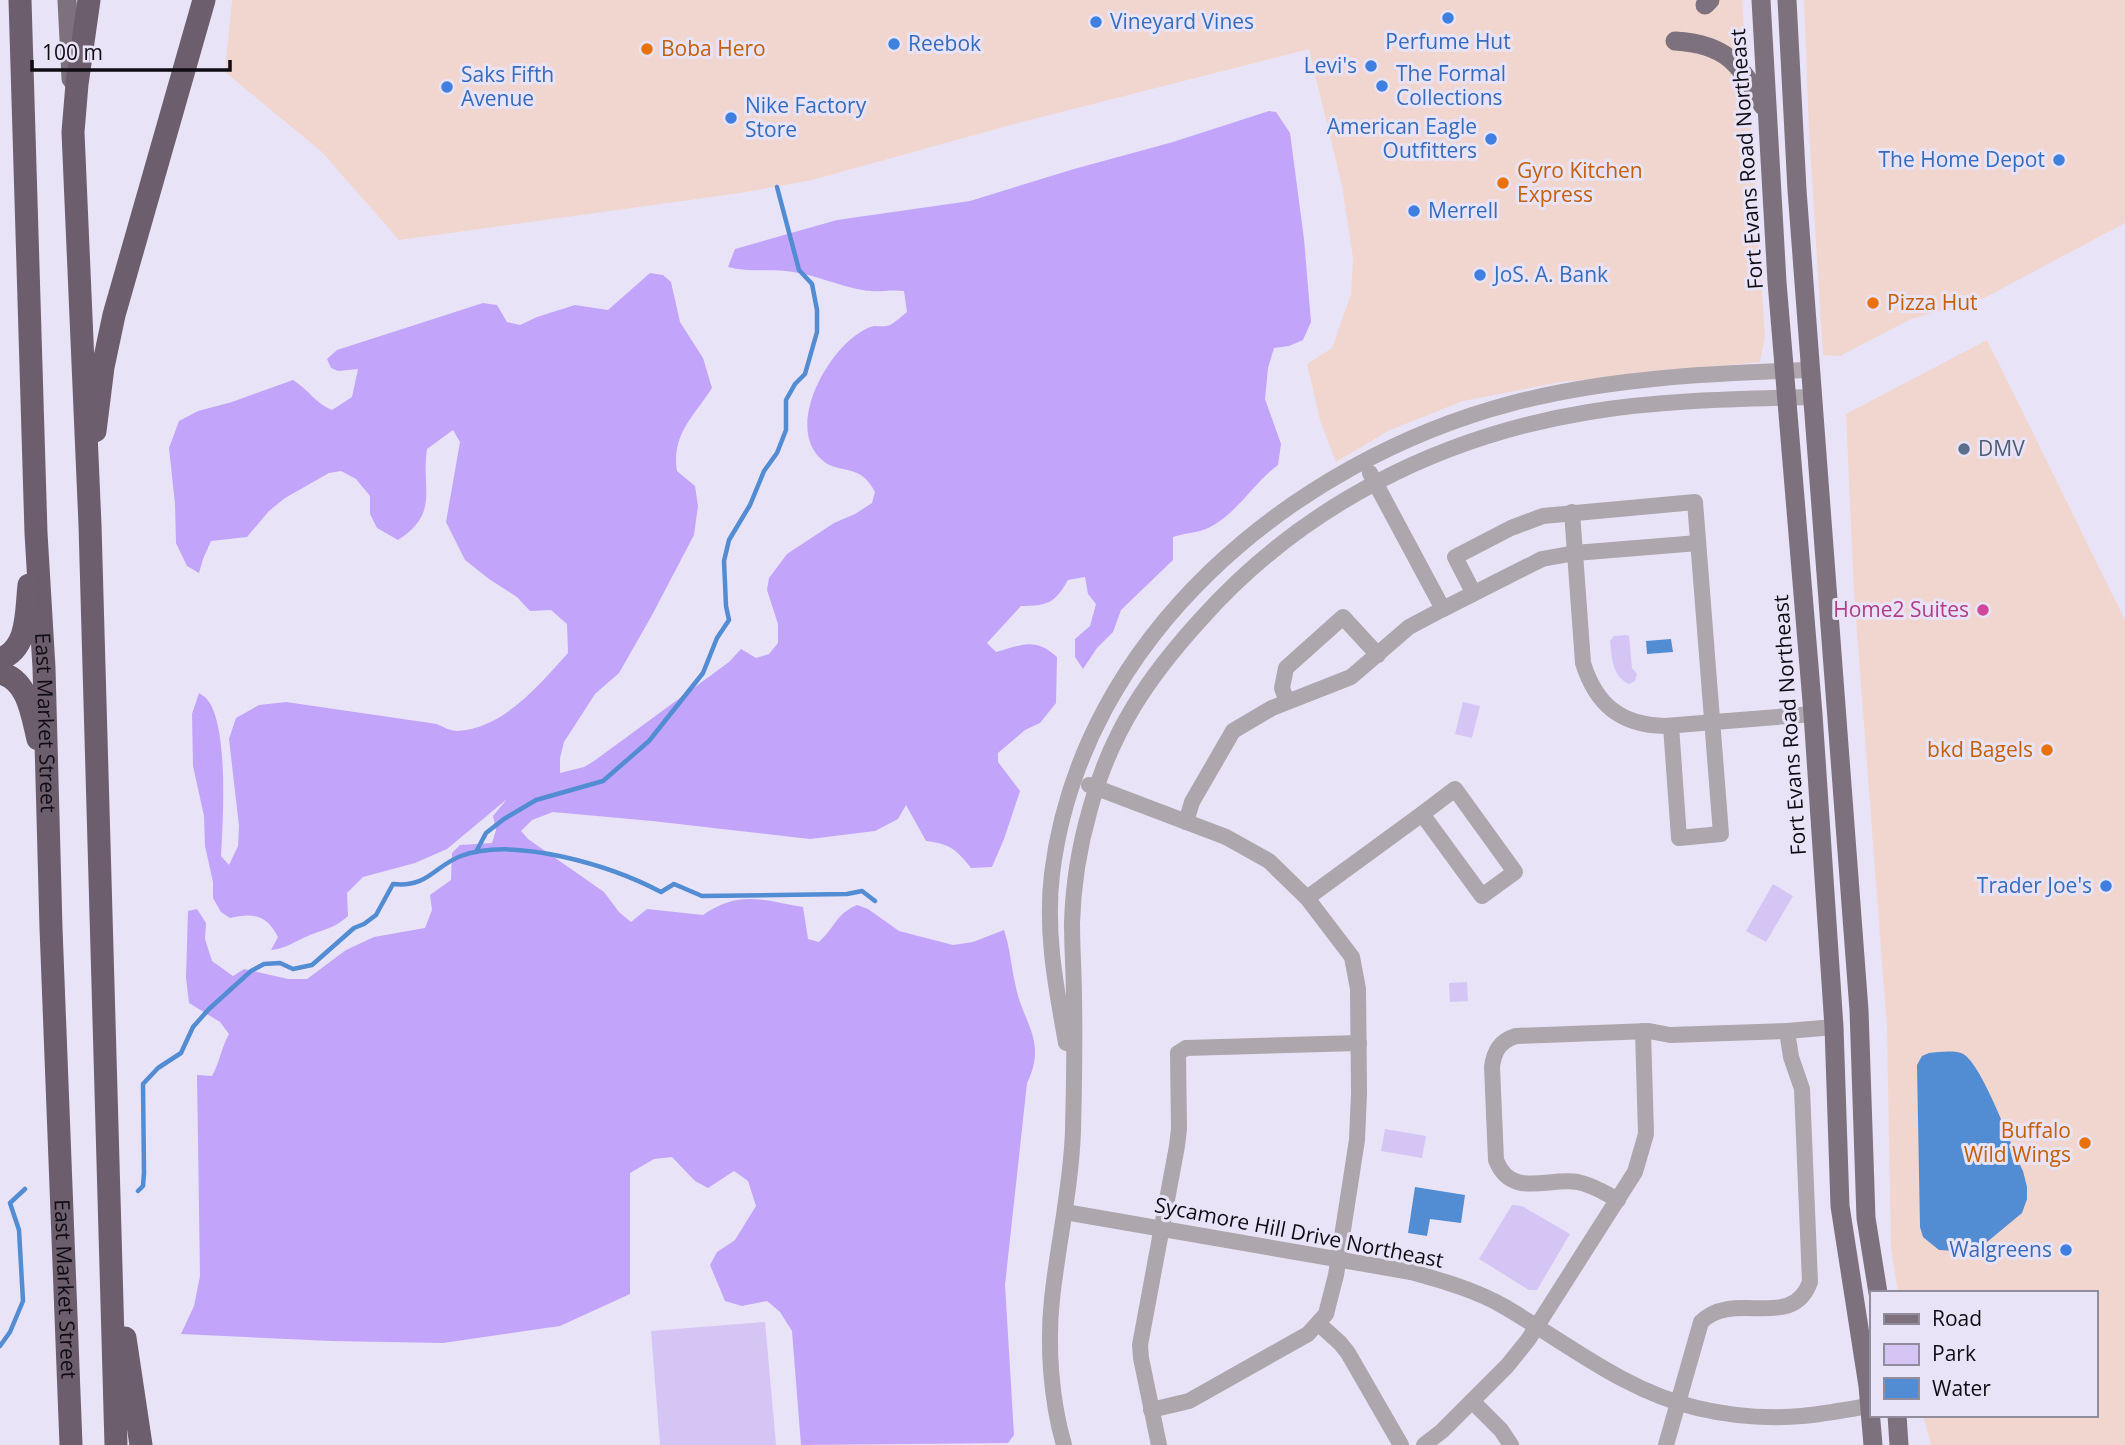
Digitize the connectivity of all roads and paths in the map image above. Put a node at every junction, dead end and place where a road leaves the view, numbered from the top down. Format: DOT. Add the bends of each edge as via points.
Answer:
graph roads {
  1 [pos="20,0"];
  2 [pos="67,0"];
  3 [pos="89,0"];
  4 [pos="204,0"];
  5 [pos="1761,0"];
  6 [pos="1787,0"];
  7 [pos="1675,41"];
  8 [pos="1766,111"];
  9 [pos="74,132"];
  10 [pos="1811,370"];
  11 [pos="1786,371"];
  12 [pos="1812,397"];
  13 [pos="1788,398"];
  14 [pos="1363,461"];
  15 [pos="1375,482"];
  16 [pos="1572,512"];
  17 [pos="89,525"];
  18 [pos="36,533"];
  19 [pos="1698,543"];
  20 [pos="1575,553"];
  21 [pos="1474,592"];
  22 [pos="1443,609"];
  23 [pos="1378,655"];
  24 [pos="0,659"];
  25 [pos="0,673"];
  26 [pos="1287,702"];
  27 [pos="1813,714"];
  28 [pos="1712,722"];
  29 [pos="1671,726"];
  30 [pos="47,772"];
  31 [pos="1073,779"];
  32 [pos="1097,788"];
  33 [pos="1422,814"];
  34 [pos="1186,822"];
  35 [pos="1307,898"];
  36 [pos="1834,1027"];
  37 [pos="1643,1031"];
  38 [pos="1787,1031"];
  39 [pos="1359,1042"];
  40 [pos="1073,1080"];
  41 [pos="1618,1200"];
  42 [pos="1066,1212"];
  43 [pos="1162,1228"];
  44 [pos="110,1245"];
  45 [pos="1339,1259"];
  46 [pos="1878,1291"];
  47 [pos="1319,1324"];
  48 [pos="1537,1327"];
  49 [pos="67,1328"];
  50 [pos="1472,1401"];
  51 [pos="1679,1403"];
  52 [pos="1870,1406"];
  53 [pos="1151,1410"];
  54 [pos="1871,1417"];
  55 [pos="1897,1417"];
  56 [pos="57,1445"];
  57 [pos="71,1445"];
  58 [pos="116,1445"];
  59 [pos="141,1445"];
  60 [pos="1064,1445"];
  61 [pos="1159,1445"];
  62 [pos="1401,1445"];
  63 [pos="1424,1445"];
  64 [pos="1511,1445"];
  65 [pos="1666,1445"];
  66 [pos="1873,1445"];
  67 [pos="1899,1445"];
  1 -- 18 [label="highway, East Market Street"];
  2 -- 9 [label="main road"];
  3 -- 9 [label="highway"];
  4 -- 17 [label="highway" via="114,314 103,367"];
  5 -- 8 [label="main road, Fort Evans Road Northeast"];
  6 -- 10 [label="main road"];
  7 -- 8 [label="main road" via="1726,54 1751,82"];
  8 -- 11 [label="main road, Fort Evans Road Northeast"];
  9 -- 17 [label="highway"];
  10 -- 11 [label="street"];
  10 -- 12 [label="main road"];
  11 -- 13 [label="main road, Fort Evans Road Northeast"];
  11 -- 14 [label="street" via="1610,384 1554,393 1452,422"];
  12 -- 13 [label="street"];
  12 -- 46 [label="main road" via="1859,1010 1866,1218"];
  13 -- 15 [label="street" via="1590,411 1463,443"];
  13 -- 27 [label="main road, Fort Evans Road Northeast"];
  14 -- 15 [label="street"];
  14 -- 31 [label="street" via="1246,539 1175,608 1134,658 1108,700"];
  15 -- 22 [label="street"];
  15 -- 32 [label="street" via="1292,536 1212,606 1150,678 1120,729"];
  16 -- 19 [label="street" via="1695,502"];
  16 -- 20 [label="street"];
  16 -- 21 [label="street" via="1531,520 1455,557"];
  17 -- 44 [label="highway"];
  18 -- 24 [label="highway" via="23,635 14,652"];
  18 -- 30 [label="highway, East Market Street"];
  19 -- 20 [label="street"];
  19 -- 28 [label="street"];
  20 -- 21 [label="street" via="1528,564"];
  20 -- 29 [label="street" via="1588,679 1620,715 1649,726"];
  21 -- 22 [label="street"];
  22 -- 23 [label="street" via="1409,627"];
  23 -- 26 [label="street" via="1351,677"];
  23 -- 26 [label="street" via="1343,617 1286,668 1282,688"];
  25 -- 30 [label="highway" via="13,678 23,690"];
  26 -- 34 [label="street" via="1233,731 1192,802"];
  27 -- 28 [label="street"];
  27 -- 36 [label="main road, Fort Evans Road Northeast"];
  28 -- 29 [label="street"];
  28 -- 29 [label="street" via="1721,834 1679,838"];
  30 -- 49 [label="highway, East Market Street"];
  31 -- 32 [label="street"];
  31 -- 40 [label="street" via="1052,875 1049,931"];
  32 -- 34 [label="street"];
  32 -- 40 [label="street" via="1081,852 1072,919"];
  33 -- 33 [label="street" via="1455,789 1516,872 1482,896"];
  33 -- 35 [label="street"];
  34 -- 35 [label="street" via="1249,848 1279,869"];
  35 -- 39 [label="street" via="1352,957"];
  36 -- 38 [label="street"];
  36 -- 52 [label="main road, Fort Evans Road Northeast" via="1840,1206"];
  37 -- 38 [label="street" via="1670,1035"];
  37 -- 41 [label="street" via="1646,1134 1635,1172"];
  37 -- 41 [label="street" via="1516,1036 1503,1042 1493,1057 1500,1169 1524,1184 1574,1181"];
  38 -- 51 [label="street" via="1802,1089 1810,1282 1802,1298 1785,1307 1730,1308 1709,1314 1701,1322"];
  39 -- 43 [label="street" via="1181,1050 1177,1058 1179,1129"];
  39 -- 45 [label="street" via="1357,1140"];
  40 -- 42 [label="street"];
  41 -- 48 [label="street"];
  42 -- 43 [label="street, Sycamore Hill Drive Northeast"];
  42 -- 60 [label="street" via="1051,1314 1053,1385"];
  43 -- 45 [label="street, Sycamore Hill Drive Northeast"];
  43 -- 53 [label="street" via="1140,1345"];
  44 -- 58 [label="highway"];
  44 -- 59 [label="highway"];
  45 -- 47 [label="street" via="1330,1302"];
  45 -- 48 [label="street, Sycamore Hill Drive Northeast" via="1455,1284"];
  47 -- 53 [label="street" via="1189,1401"];
  47 -- 62 [label="street" via="1348,1353"];
  48 -- 50 [label="street"];
  48 -- 51 [label="street, Sycamore Hill Drive Northeast" via="1616,1376"];
  49 -- 56 [label="highway"];
  49 -- 57 [label="highway, East Market Street"];
  50 -- 63 [label="street"];
  50 -- 64 [label="street"];
  51 -- 52 [label="street, Sycamore Hill Drive Northeast" via="1719,1413 1766,1417"];
  51 -- 65 [label="street"];
  53 -- 61 [label="street"];
  54 -- 66 [label="main road, Fort Evans Road Northeast"];
  55 -- 67 [label="main road"];
}
